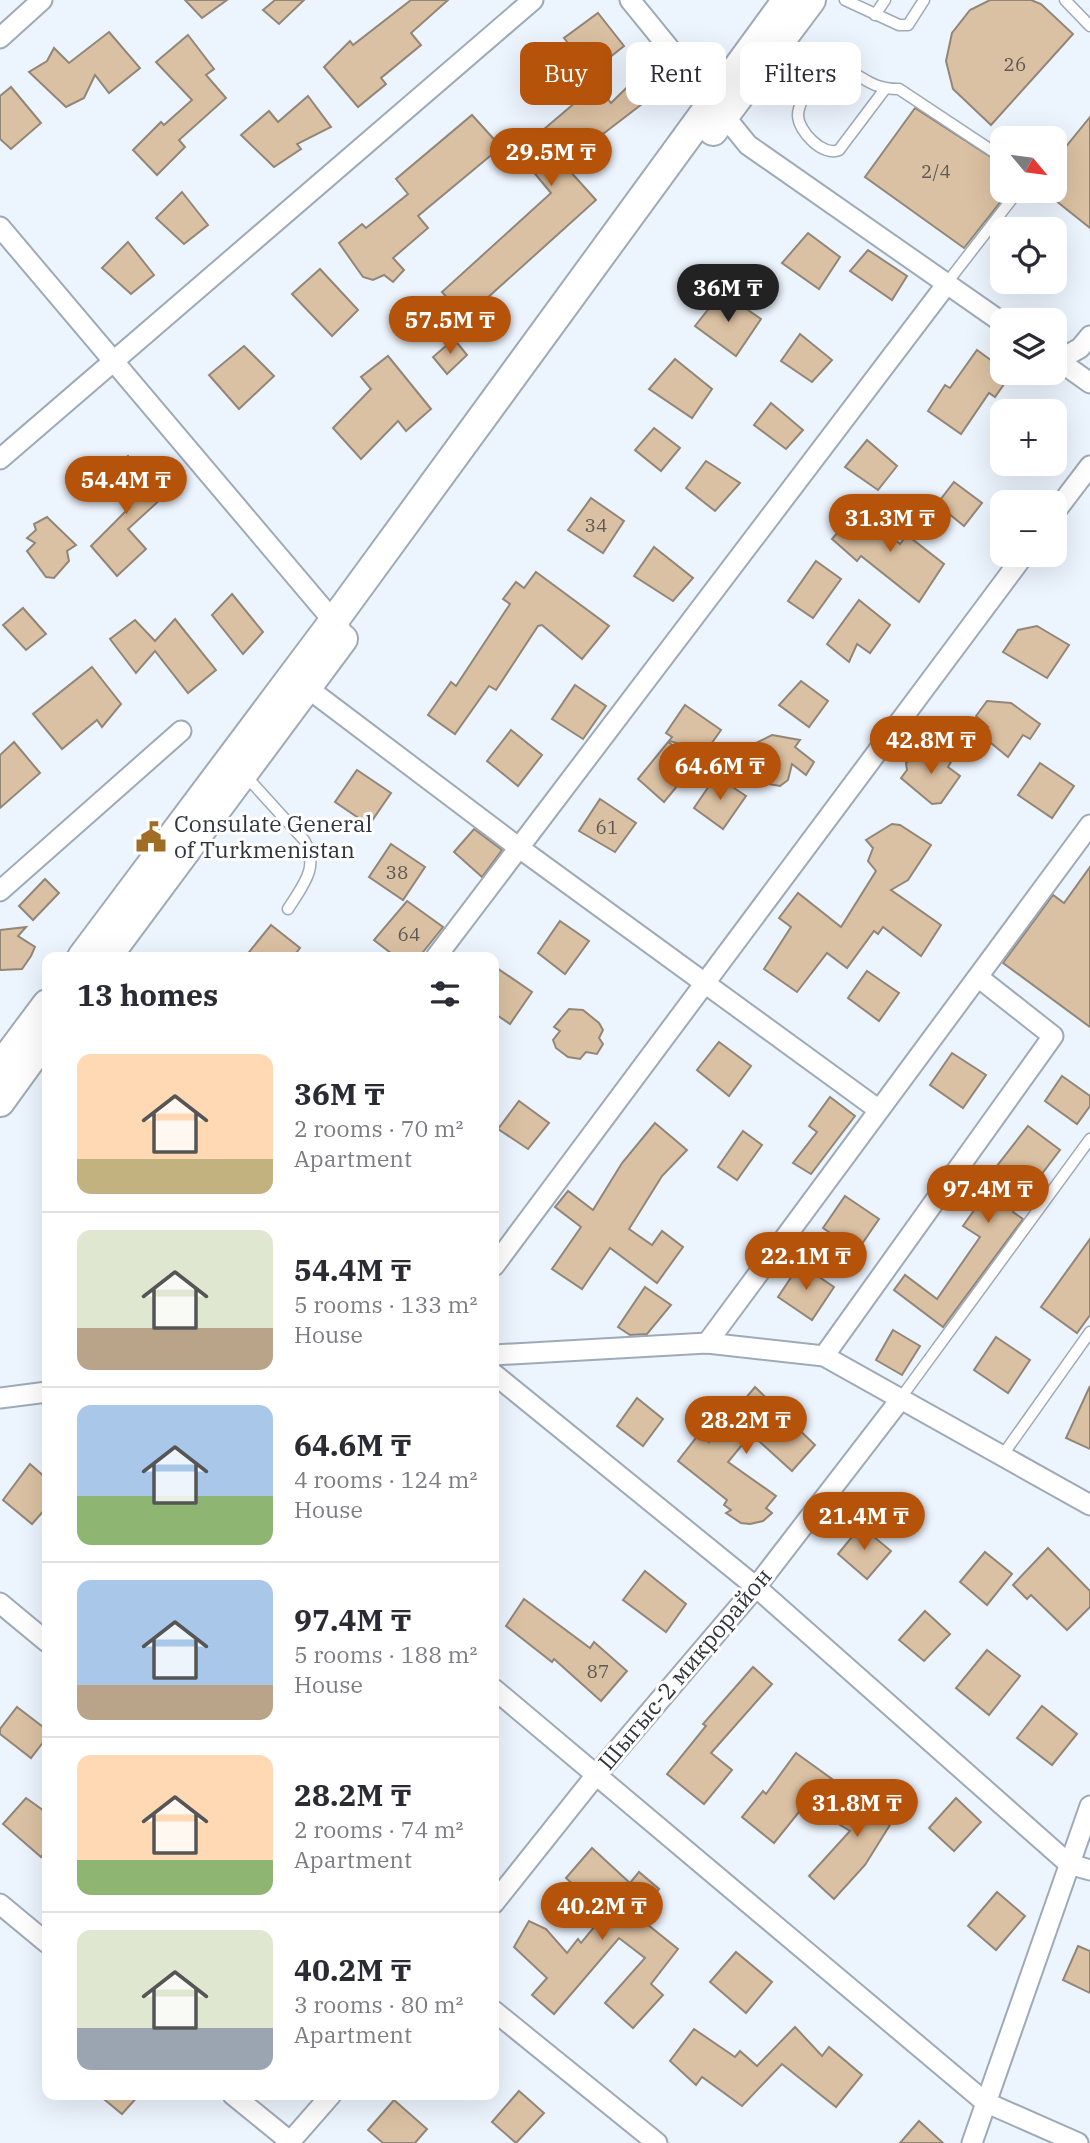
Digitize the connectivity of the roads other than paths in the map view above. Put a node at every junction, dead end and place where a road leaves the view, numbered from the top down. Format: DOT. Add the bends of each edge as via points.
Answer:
graph roads {
  1 [pos="42,0"];
  2 [pos="533,0"];
  3 [pos="630,0"];
  4 [pos="788,0"];
  5 [pos="811,0"];
  6 [pos="845,0"];
  7 [pos="885,0"];
  8 [pos="924,0"];
  9 [pos="1065,0"];
  10 [pos="875,15"];
  11 [pos="1090,26"];
  12 [pos="0,38"];
  13 [pos="781,42"];
  14 [pos="861,78"];
  15 [pos="740,87"];
  16 [pos="885,89"];
  17 [pos="800,105"];
  18 [pos="718,108"];
  19 [pos="990,149"];
  20 [pos="1009,203"];
  21 [pos="0,227"];
  22 [pos="946,285"];
  23 [pos="990,314"];
  24 [pos="1090,336"];
  25 [pos="1067,354"];
  26 [pos="113,362"];
  27 [pos="1067,366"];
  28 [pos="1090,383"];
  29 [pos="0,459"];
  30 [pos="1090,466"];
  31 [pos="1067,496"];
  32 [pos="1015,567"];
  33 [pos="339,629"];
  34 [pos="300,681"];
  35 [pos="181,731"];
  36 [pos="244,773"];
  37 [pos="1090,825"];
  38 [pos="518,847"];
  39 [pos="0,891"];
  40 [pos="288,909"];
  41 [pos="86,952"];
  42 [pos="111,952"];
  43 [pos="440,952"];
  44 [pos="978,977"];
  45 [pos="706,982"];
  46 [pos="42,1011"];
  47 [pos="42,1044"];
  48 [pos="0,1067"];
  49 [pos="0,1102"];
  50 [pos="879,1110"];
  51 [pos="1090,1139"];
  52 [pos="499,1259"];
  53 [pos="1090,1332"];
  54 [pos="707,1343"];
  55 [pos="499,1356"];
  56 [pos="824,1356"];
  57 [pos="499,1378"];
  58 [pos="42,1393"];
  59 [pos="0,1398"];
  60 [pos="900,1399"];
  61 [pos="1002,1456"];
  62 [pos="1090,1505"];
  63 [pos="755,1587"];
  64 [pos="0,1603"];
  65 [pos="42,1638"];
  66 [pos="499,1693"];
  67 [pos="596,1775"];
  68 [pos="1090,1806"];
  69 [pos="1069,1864"];
  70 [pos="1090,1870"];
  71 [pos="499,1897"];
  72 [pos="0,1904"];
  73 [pos="42,1938"];
  74 [pos="499,2015"];
  75 [pos="239,2100"];
  76 [pos="327,2100"];
  77 [pos="985,2102"];
  78 [pos="291,2143"];
  79 [pos="657,2143"];
  80 [pos="972,2143"];
  81 [pos="1078,2143"];
  1 -- 12 [label="street"];
  2 -- 26 [label="street"];
  3 -- 18 [label="street"];
  4 -- 18 [label="street"];
  5 -- 13 [label="street"];
  6 -- 10 [label="lane"];
  7 -- 10 [label="lane"];
  8 -- 10 [label="lane" via="908,25"];
  9 -- 11 [label="lane"];
  14 -- 16 [label="lane"];
  15 -- 18 [label="street"];
  16 -- 17 [label="lane" via="832,153 803,131"];
  16 -- 19 [label="lane" via="910,94"];
  18 -- 22 [label="street" via="748,145"];
  18 -- 33 [label="street"];
  20 -- 22 [label="lane"];
  21 -- 26 [label="street"];
  22 -- 23 [label="street"];
  22 -- 38 [label="street"];
  24 -- 25 [label="street"];
  26 -- 29 [label="street"];
  26 -- 33 [label="street"];
  27 -- 28 [label="street"];
  30 -- 31 [label="street"];
  32 -- 45 [label="street"];
  33 -- 34 [label="street"];
  34 -- 36 [label="street"];
  34 -- 38 [label="street"];
  34 -- 41 [label="street"];
  35 -- 39 [label="street"];
  36 -- 40 [label="lane" via="311,851 310,873"];
  36 -- 42 [label="street"];
  37 -- 44 [label="street"];
  38 -- 43 [label="street"];
  38 -- 45 [label="street"];
  44 -- 50 [label="street"];
  44 -- 56 [label="street" via="1053,1035"];
  45 -- 50 [label="street"];
  45 -- 52 [label="street"];
  46 -- 48 [label="street"];
  47 -- 49 [label="street"];
  50 -- 54 [label="street"];
  51 -- 60 [label="lane"];
  53 -- 61 [label="lane"];
  54 -- 55 [label="street"];
  54 -- 56 [label="street"];
  56 -- 60 [label="street"];
  57 -- 63 [label="street"];
  58 -- 59 [label="street"];
  60 -- 61 [label="street"];
  60 -- 63 [label="street, Шыгыс-2 микрорайон"];
  61 -- 62 [label="street"];
  63 -- 67 [label="street, Шыгыс-2 микрорайон"];
  63 -- 69 [label="street"];
  64 -- 65 [label="street"];
  66 -- 67 [label="street"];
  67 -- 71 [label="street, Шыгыс-2 микрорайон"];
  67 -- 77 [label="street"];
  68 -- 69 [label="street"];
  69 -- 70 [label="street"];
  69 -- 77 [label="street"];
  72 -- 73 [label="street"];
  74 -- 79 [label="street"];
  75 -- 78 [label="street"];
  76 -- 78 [label="street"];
  77 -- 80 [label="street"];
  77 -- 81 [label="street"];
}
